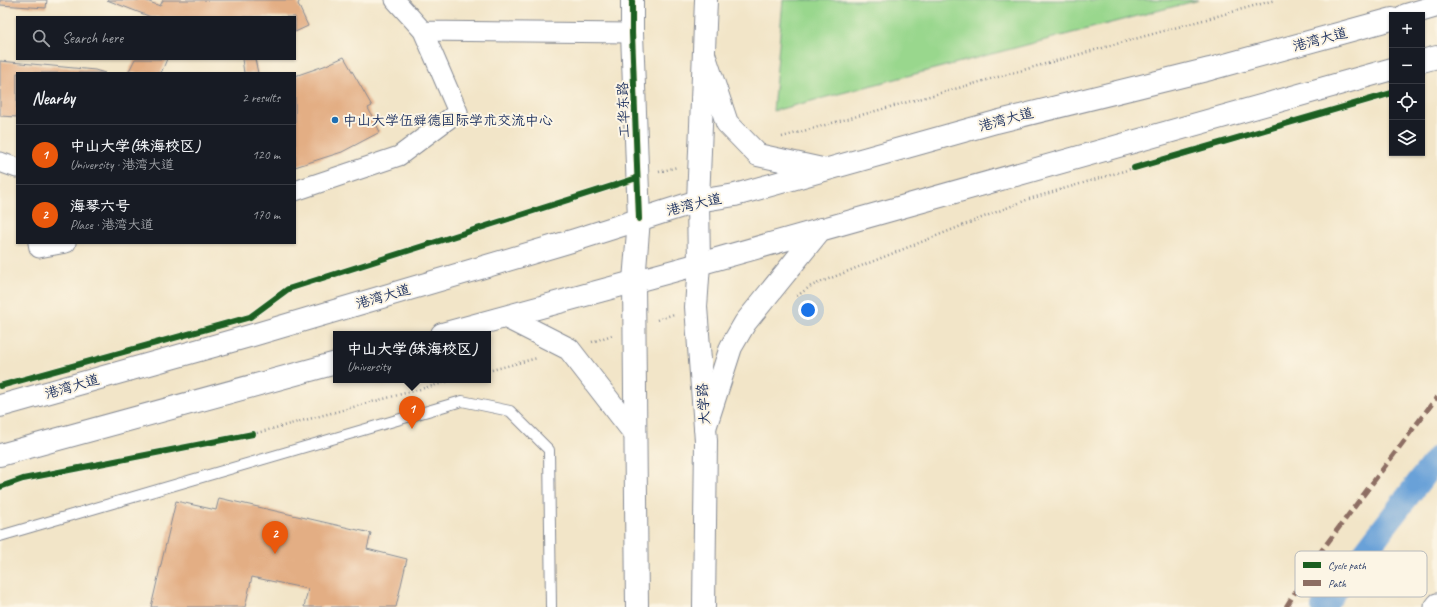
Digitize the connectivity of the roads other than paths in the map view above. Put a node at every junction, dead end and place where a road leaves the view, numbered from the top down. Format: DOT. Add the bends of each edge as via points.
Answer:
graph roads {
  1 [pos="395,0"];
  2 [pos="632,0"];
  3 [pos="706,0"];
  4 [pos="1437,6"];
  5 [pos="1416,12"];
  6 [pos="1389,20"];
  7 [pos="423,30"];
  8 [pos="632,33"];
  9 [pos="704,54"];
  10 [pos="1437,57"];
  11 [pos="1425,60"];
  12 [pos="1389,70"];
  13 [pos="0,162"];
  14 [pos="16,168"];
  15 [pos="826,170"];
  16 [pos="296,191"];
  17 [pos="698,201"];
  18 [pos="640,219"];
  19 [pos="821,229"];
  20 [pos="38,244"];
  21 [pos="61,244"];
  22 [pos="699,264"];
  23 [pos="634,281"];
  24 [pos="506,316"];
  25 [pos="453,331"];
  26 [pos="333,364"];
  27 [pos="0,406"];
  28 [pos="705,428"];
  29 [pos="636,434"];
  30 [pos="0,455"];
  31 [pos="0,536"];
  32 [pos="1437,604"];
  33 [pos="551,607"];
  34 [pos="637,607"];
  35 [pos="704,607"];
  36 [pos="1434,607"];
  1 -- 7 [label="street"];
  2 -- 8 [label="main road, 工华东路"];
  3 -- 9 [label="main road"];
  4 -- 5 [label="main road"];
  6 -- 15 [label="main road, 港湾大道" via="1210,69 996,122"];
  7 -- 8 [label="street"];
  7 -- 16 [label="street" via="458,112 399,156"];
  8 -- 18 [label="main road, 工华东路"];
  9 -- 15 [label="main road" via="727,122 758,155"];
  9 -- 17 [label="main road"];
  10 -- 11 [label="main road"];
  12 -- 19 [label="main road"];
  13 -- 14 [label="street"];
  15 -- 17 [label="main road, 港湾大道" via="735,195"];
  17 -- 18 [label="main road, 港湾大道"];
  17 -- 22 [label="main road, 大学路"];
  18 -- 23 [label="main road"];
  18 -- 27 [label="main road, 港湾大道" via="253,335"];
  19 -- 22 [label="main road"];
  19 -- 28 [label="main road" via="745,324 731,347"];
  20 -- 21 [label="street" via="39,248"];
  22 -- 23 [label="main road"];
  22 -- 28 [label="main road, 大学路" via="696,307"];
  23 -- 24 [label="main road"];
  23 -- 29 [label="main road"];
  24 -- 25 [label="main road"];
  24 -- 29 [label="main road" via="569,349"];
  26 -- 30 [label="main road"];
  28 -- 35 [label="main road, 大学路"];
  29 -- 34 [label="main road"];
  31 -- 33 [label="lane" via="462,401 510,411 549,450"];
  32 -- 36 [label="street"];
}
